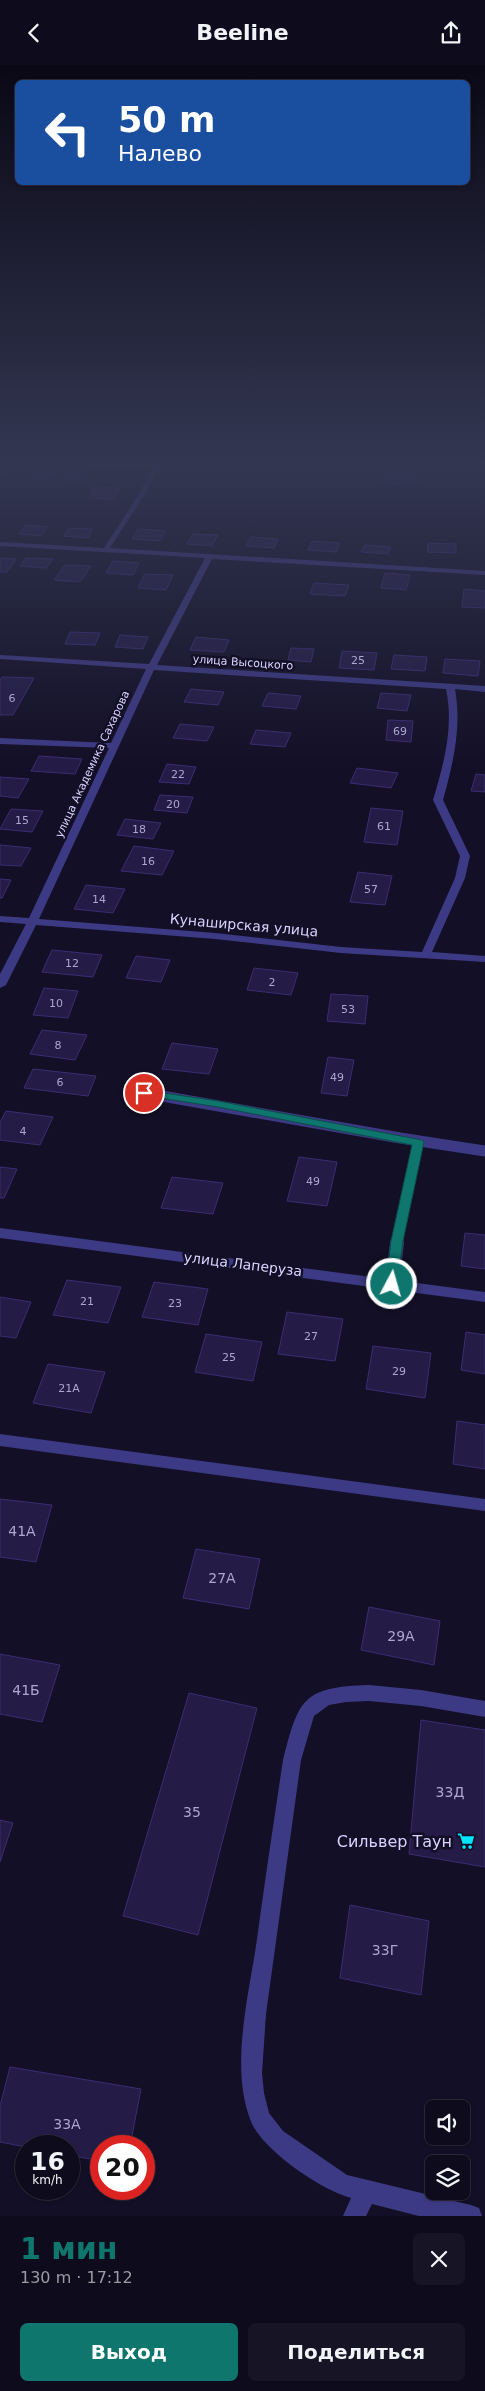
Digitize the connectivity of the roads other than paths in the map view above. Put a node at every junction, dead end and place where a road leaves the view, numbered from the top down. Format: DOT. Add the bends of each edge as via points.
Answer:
graph roads {
  1 [pos="206,563"];
  2 [pos="329,563"];
  3 [pos="485,573"];
  4 [pos="0,657"];
  5 [pos="151,668"];
  6 [pos="450,687"];
  7 [pos="485,689"];
  8 [pos="0,741"];
  9 [pos="114,746"];
  10 [pos="0,919"];
  11 [pos="32,922"];
  12 [pos="426,955"];
  13 [pos="485,959"];
  14 [pos="0,985"];
  15 [pos="144,1093"];
  16 [pos="418,1142"];
  17 [pos="485,1151"];
  18 [pos="0,1233"];
  19 [pos="392,1284"];
  20 [pos="485,1297"];
  21 [pos="0,1440"];
  22 [pos="485,1505"];
  23 [pos="485,1709"];
  24 [pos="366,2192"];
  25 [pos="354,2216"];
  26 [pos="471,2216"];
  1 -- 5 [label="street, улица Академика Сахарова"];
  2 -- 3 [label="street"];
  4 -- 5 [label="street, улица Высоцкого"];
  5 -- 6 [label="street, улица Высоцкого"];
  5 -- 9 [label="street, улица Академика Сахарова"];
  6 -- 7 [label="street, улица Высоцкого"];
  6 -- 12 [label="street" via="455,705 452,752 438,800 465,856 460,878"];
  8 -- 9 [label="street"];
  9 -- 11 [label="street, улица Академика Сахарова"];
  10 -- 11 [label="street, Кунаширская улица"];
  11 -- 12 [label="street, Кунаширская улица"];
  11 -- 14 [label="street, улица Академика Сахарова"];
  12 -- 13 [label="street, Кунаширская улица"];
  15 -- 16 [label="lane"];
  16 -- 17 [label="lane"];
  16 -- 19 [label="lane" via="397,1241"];
  18 -- 19 [label="street, улица Лаперуза"];
  19 -- 20 [label="street, улица Лаперуза"];
  21 -- 22 [label="street"];
  23 -- 24 [label="street" via="362,1692 328,1696 310,1706 297,1738 256,2014 251,2073 253,2093 260,2118 275,2139 342,2185"];
  24 -- 25 [label="street"];
  24 -- 26 [label="street"];
}
